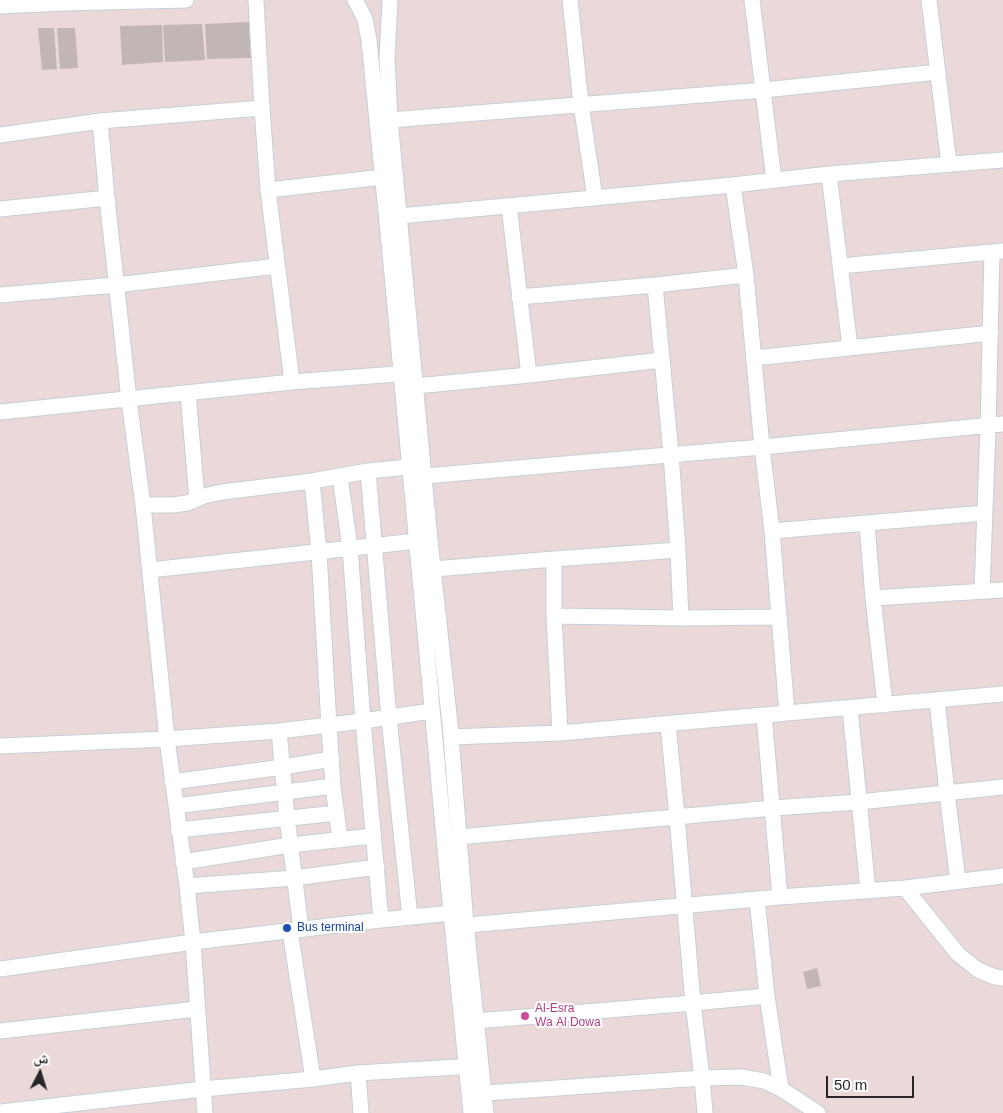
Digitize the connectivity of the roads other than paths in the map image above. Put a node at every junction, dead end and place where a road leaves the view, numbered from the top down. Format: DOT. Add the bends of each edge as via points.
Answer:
graph roads {
  1 [pos="186,0"];
  2 [pos="256,0"];
  3 [pos="355,0"];
  4 [pos="390,0"];
  5 [pos="570,0"];
  6 [pos="752,0"];
  7 [pos="929,0"];
  8 [pos="0,6"];
  9 [pos="938,72"];
  10 [pos="764,90"];
  11 [pos="581,104"];
  12 [pos="262,108"];
  13 [pos="390,120"];
  14 [pos="100,121"];
  15 [pos="0,135"];
  16 [pos="1003,160"];
  17 [pos="949,164"];
  18 [pos="829,174"];
  19 [pos="383,177"];
  20 [pos="774,180"];
  21 [pos="733,185"];
  22 [pos="268,190"];
  23 [pos="107,198"];
  24 [pos="595,198"];
  25 [pos="509,206"];
  26 [pos="0,209"];
  27 [pos="399,216"];
  28 [pos="998,252"];
  29 [pos="278,266"];
  30 [pos="840,266"];
  31 [pos="746,275"];
  32 [pos="116,285"];
  33 [pos="655,285"];
  34 [pos="0,295"];
  35 [pos="519,298"];
  36 [pos="991,333"];
  37 [pos="850,347"];
  38 [pos="754,358"];
  39 [pos="662,360"];
  40 [pos="529,376"];
  41 [pos="410,377"];
  42 [pos="292,382"];
  43 [pos="188,393"];
  44 [pos="128,400"];
  45 [pos="0,412"];
  46 [pos="996,425"];
  47 [pos="762,447"];
  48 [pos="671,454"];
  49 [pos="409,467"];
  50 [pos="368,472"];
  51 [pos="340,476"];
  52 [pos="425,476"];
  53 [pos="312,481"];
  54 [pos="197,499"];
  55 [pos="143,505"];
  56 [pos="985,513"];
  57 [pos="867,524"];
  58 [pos="772,531"];
  59 [pos="417,541"];
  60 [pos="375,545"];
  61 [pos="350,548"];
  62 [pos="678,550"];
  63 [pos="319,552"];
  64 [pos="554,559"];
  65 [pos="434,569"];
  66 [pos="150,570"];
  67 [pos="1003,590"];
  68 [pos="982,591"];
  69 [pos="873,598"];
  70 [pos="554,616"];
  71 [pos="778,617"];
  72 [pos="681,618"];
  73 [pos="1003,694"];
  74 [pos="937,700"];
  75 [pos="885,705"];
  76 [pos="850,708"];
  77 [pos="787,713"];
  78 [pos="764,715"];
  79 [pos="389,718"];
  80 [pos="433,718"];
  81 [pos="363,721"];
  82 [pos="668,724"];
  83 [pos="329,726"];
  84 [pos="450,731"];
  85 [pos="279,732"];
  86 [pos="560,734"];
  87 [pos="167,739"];
  88 [pos="0,746"];
  89 [pos="332,759"];
  90 [pos="282,767"];
  91 [pos="172,782"];
  92 [pos="333,786"];
  93 [pos="1003,787"];
  94 [pos="285,792"];
  95 [pos="947,793"];
  96 [pos="859,802"];
  97 [pos="176,806"];
  98 [pos="773,808"];
  99 [pos="337,813"];
  100 [pos="677,817"];
  101 [pos="287,818"];
  102 [pos="178,830"];
  103 [pos="373,836"];
  104 [pos="459,837"];
  105 [pos="340,840"];
  106 [pos="290,845"];
  107 [pos="183,862"];
  108 [pos="377,868"];
  109 [pos="1003,876"];
  110 [pos="294,878"];
  111 [pos="958,881"];
  112 [pos="187,886"];
  113 [pos="905,888"];
  114 [pos="868,891"];
  115 [pos="780,897"];
  116 [pos="757,899"];
  117 [pos="684,905"];
  118 [pos="410,917"];
  119 [pos="381,920"];
  120 [pos="456,921"];
  121 [pos="296,930"];
  122 [pos="193,942"];
  123 [pos="0,969"];
  124 [pos="1003,978"];
  125 [pos="766,996"];
  126 [pos="693,1004"];
  127 [pos="197,1009"];
  128 [pos="476,1021"];
  129 [pos="0,1031"];
  130 [pos="466,1066"];
  131 [pos="481,1066"];
  132 [pos="358,1073"];
  133 [pos="702,1078"];
  134 [pos="313,1079"];
  135 [pos="202,1089"];
  136 [pos="781,1089"];
  137 [pos="485,1093"];
  138 [pos="0,1112"];
  139 [pos="205,1113"];
  140 [pos="361,1113"];
  141 [pos="471,1113"];
  142 [pos="486,1113"];
  143 [pos="704,1113"];
  144 [pos="818,1113"];
  1 -- 8 [label="street"];
  2 -- 12 [label="street"];
  3 -- 19 [label="street" via="367,28"];
  4 -- 13 [label="street" via="387,58"];
  5 -- 11 [label="street"];
  6 -- 10 [label="street"];
  7 -- 9 [label="street"];
  9 -- 10 [label="street"];
  9 -- 17 [label="street"];
  10 -- 11 [label="street"];
  10 -- 20 [label="street"];
  11 -- 13 [label="street"];
  11 -- 24 [label="street"];
  12 -- 14 [label="street"];
  12 -- 22 [label="street"];
  13 -- 27 [label="street"];
  14 -- 15 [label="street"];
  14 -- 23 [label="street"];
  16 -- 17 [label="street"];
  17 -- 18 [label="street"];
  18 -- 20 [label="street"];
  18 -- 30 [label="street"];
  19 -- 22 [label="street"];
  19 -- 41 [label="street"];
  20 -- 21 [label="street"];
  21 -- 24 [label="street"];
  21 -- 31 [label="street"];
  22 -- 29 [label="street"];
  23 -- 26 [label="street"];
  23 -- 32 [label="street"];
  24 -- 25 [label="street"];
  25 -- 27 [label="street"];
  25 -- 35 [label="street"];
  27 -- 41 [label="street"];
  28 -- 30 [label="street"];
  28 -- 36 [label="street"];
  29 -- 32 [label="street"];
  29 -- 42 [label="street"];
  30 -- 37 [label="street"];
  31 -- 33 [label="street"];
  31 -- 38 [label="street"];
  32 -- 34 [label="street"];
  32 -- 44 [label="street"];
  33 -- 35 [label="street"];
  33 -- 39 [label="street"];
  35 -- 40 [label="street"];
  36 -- 37 [label="street"];
  36 -- 46 [label="street"];
  37 -- 38 [label="street"];
  38 -- 47 [label="street"];
  39 -- 40 [label="street"];
  39 -- 48 [label="street"];
  40 -- 41 [label="street"];
  41 -- 42 [label="street"];
  41 -- 49 [label="street"];
  41 -- 52 [label="street"];
  42 -- 43 [label="street"];
  43 -- 44 [label="street"];
  43 -- 54 [label="street"];
  44 -- 45 [label="street"];
  44 -- 55 [label="street"];
  46 -- 47 [label="street"];
  46 -- 56 [label="street"];
  47 -- 48 [label="street"];
  47 -- 58 [label="street"];
  48 -- 52 [label="street"];
  48 -- 62 [label="street"];
  49 -- 50 [label="street"];
  49 -- 59 [label="street"];
  50 -- 51 [label="street"];
  50 -- 60 [label="street"];
  51 -- 53 [label="street"];
  51 -- 61 [label="street"];
  52 -- 65 [label="street"];
  53 -- 54 [label="street" via="222,492"];
  53 -- 63 [label="street"];
  54 -- 55 [label="street" via="173,505"];
  55 -- 66 [label="street"];
  56 -- 57 [label="street"];
  56 -- 68 [label="street"];
  57 -- 58 [label="street"];
  57 -- 69 [label="street"];
  58 -- 71 [label="street"];
  59 -- 60 [label="street"];
  59 -- 80 [label="street"];
  60 -- 61 [label="street"];
  60 -- 79 [label="street"];
  61 -- 63 [label="street"];
  61 -- 81 [label="street"];
  62 -- 64 [label="street"];
  62 -- 72 [label="street"];
  63 -- 66 [label="street"];
  63 -- 83 [label="street"];
  64 -- 65 [label="street"];
  64 -- 70 [label="street"];
  65 -- 84 [label="street"];
  66 -- 87 [label="street"];
  67 -- 68 [label="street"];
  68 -- 69 [label="street"];
  69 -- 75 [label="street"];
  70 -- 72 [label="street"];
  70 -- 86 [label="street"];
  71 -- 72 [label="street"];
  71 -- 77 [label="street"];
  73 -- 74 [label="street"];
  74 -- 75 [label="street"];
  74 -- 95 [label="street"];
  75 -- 76 [label="street"];
  76 -- 77 [label="street"];
  76 -- 96 [label="street"];
  77 -- 78 [label="street"];
  78 -- 82 [label="street"];
  78 -- 98 [label="street"];
  79 -- 80 [label="street"];
  79 -- 81 [label="street"];
  79 -- 118 [label="street"];
  80 -- 84 [label="street"];
  80 -- 120 [label="street"];
  81 -- 83 [label="street"];
  81 -- 103 [label="street"];
  82 -- 86 [label="street"];
  82 -- 100 [label="street"];
  83 -- 85 [label="street"];
  83 -- 89 [label="street"];
  84 -- 86 [label="street"];
  84 -- 104 [label="street"];
  85 -- 87 [label="street"];
  85 -- 90 [label="street"];
  87 -- 88 [label="street"];
  87 -- 91 [label="street"];
  89 -- 90 [label="street"];
  89 -- 92 [label="street"];
  90 -- 91 [label="street"];
  90 -- 94 [label="street"];
  91 -- 97 [label="street"];
  92 -- 94 [label="street"];
  92 -- 99 [label="street"];
  93 -- 95 [label="street"];
  94 -- 97 [label="street"];
  94 -- 101 [label="street"];
  95 -- 96 [label="street"];
  95 -- 111 [label="street"];
  96 -- 98 [label="street"];
  96 -- 114 [label="street"];
  97 -- 102 [label="street"];
  98 -- 100 [label="street"];
  98 -- 115 [label="street"];
  99 -- 101 [label="street"];
  99 -- 105 [label="street"];
  100 -- 104 [label="street"];
  100 -- 117 [label="street"];
  101 -- 102 [label="street"];
  101 -- 106 [label="street"];
  102 -- 107 [label="street"];
  103 -- 105 [label="street"];
  103 -- 108 [label="street"];
  104 -- 120 [label="street"];
  105 -- 106 [label="street"];
  106 -- 107 [label="street"];
  106 -- 110 [label="street"];
  107 -- 112 [label="street"];
  108 -- 110 [label="street"];
  108 -- 119 [label="street"];
  109 -- 111 [label="street"];
  110 -- 112 [label="street"];
  110 -- 121 [label="street"];
  111 -- 113 [label="street"];
  112 -- 122 [label="street"];
  113 -- 114 [label="street"];
  113 -- 124 [label="street" via="958,954 978,970"];
  114 -- 115 [label="street"];
  115 -- 116 [label="street"];
  116 -- 117 [label="street"];
  116 -- 125 [label="street"];
  117 -- 120 [label="street"];
  117 -- 126 [label="street"];
  118 -- 119 [label="street"];
  118 -- 120 [label="street"];
  119 -- 121 [label="street"];
  120 -- 128 [label="street"];
  120 -- 130 [label="street"];
  121 -- 122 [label="street"];
  121 -- 134 [label="street"];
  122 -- 123 [label="street"];
  122 -- 127 [label="street"];
  125 -- 126 [label="street"];
  125 -- 136 [label="street"];
  126 -- 128 [label="street"];
  126 -- 133 [label="street"];
  127 -- 129 [label="street"];
  127 -- 135 [label="street"];
  128 -- 131 [label="street"];
  130 -- 131 [label="street"];
  130 -- 132 [label="street"];
  130 -- 141 [label="street"];
  131 -- 137 [label="street"];
  132 -- 134 [label="street"];
  132 -- 140 [label="street"];
  133 -- 136 [label="street" via="741,1077 764,1081"];
  133 -- 137 [label="street"];
  133 -- 143 [label="street"];
  134 -- 135 [label="street"];
  135 -- 138 [label="street"];
  135 -- 139 [label="street"];
  136 -- 144 [label="street"];
  137 -- 142 [label="street"];
}
